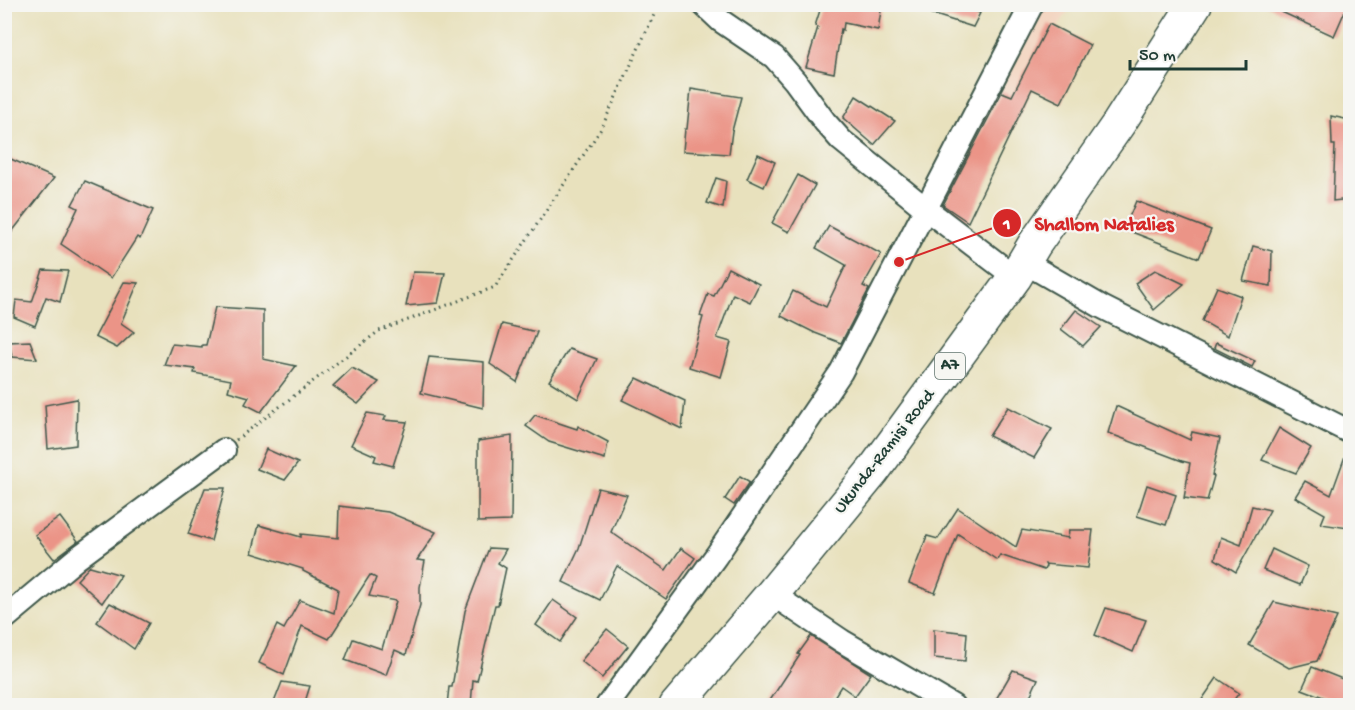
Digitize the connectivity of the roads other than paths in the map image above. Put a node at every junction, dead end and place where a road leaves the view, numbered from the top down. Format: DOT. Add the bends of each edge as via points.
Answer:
graph roads {
  1 [pos="703,4"];
  2 [pos="1032,4"];
  3 [pos="1195,4"];
  4 [pos="926,208"];
  5 [pos="1020,270"];
  6 [pos="1350,432"];
  7 [pos="224,450"];
  8 [pos="772,594"];
  9 [pos="4,619"];
  10 [pos="606,705"];
  11 [pos="676,705"];
  12 [pos="953,705"];
  1 -- 4 [label="street" via="774,57 841,140"];
  2 -- 4 [label="street"];
  3 -- 5 [label="highway, Ukunda-Ramisi Road / A7"];
  4 -- 5 [label="street"];
  4 -- 10 [label="street" via="841,372 716,556"];
  5 -- 6 [label="street"];
  5 -- 8 [label="highway, Ukunda-Ramisi Road / A7" via="873,471"];
  7 -- 9 [label="street" via="76,559"];
  8 -- 11 [label="highway, Ukunda-Ramisi Road / A7"];
  8 -- 12 [label="street" via="842,641"];
}
